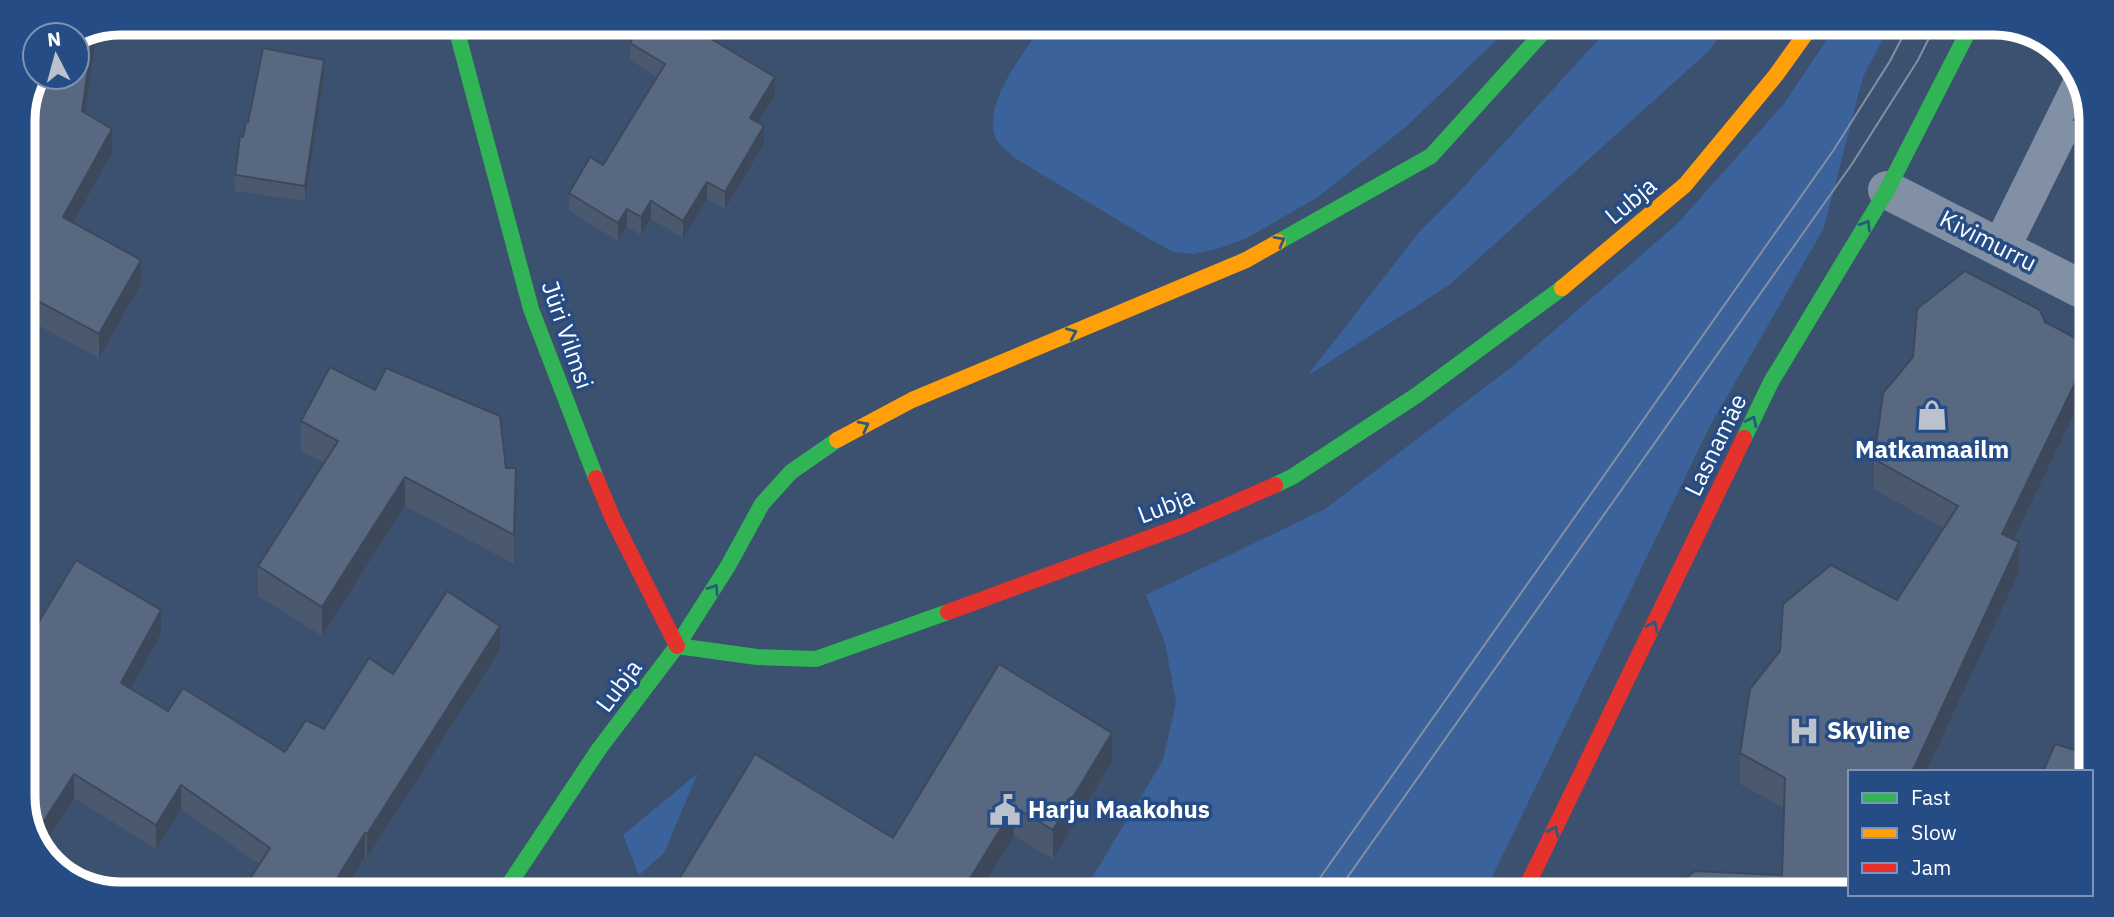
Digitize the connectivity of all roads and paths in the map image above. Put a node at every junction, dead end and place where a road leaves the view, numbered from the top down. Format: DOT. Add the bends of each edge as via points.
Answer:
graph roads {
  1 [pos="457,35"];
  2 [pos="1541,35"];
  3 [pos="1805,35"];
  4 [pos="1966,35"];
  5 [pos="2076,96"];
  6 [pos="1887,190"];
  7 [pos="2001,248"];
  8 [pos="2079,288"];
  9 [pos="677,646"];
  10 [pos="511,882"];
  11 [pos="1529,882"];
  1 -- 9 [label="street, Jüri Vilmsi" via="531,309 614,519"];
  9 -- 2 [label="street, one-way" via="762,504 791,472 830,444 912,400 1246,260 1431,156"];
  3 -- 9 [label="street, Lubja" via="1685,185 1559,291 1417,395 1292,477 1184,525 816,659 757,657"];
  4 -- 6 [label="street, Lasnamäe"];
  5 -- 7 [label="street"];
  6 -- 7 [label="street, Kivimurru"];
  11 -- 6 [label="street, Lasnamäe, one-way" via="1771,382"];
  7 -- 8 [label="street, Kivimurru"];
  9 -- 10 [label="street, Lubja" via="600,749"];
}
